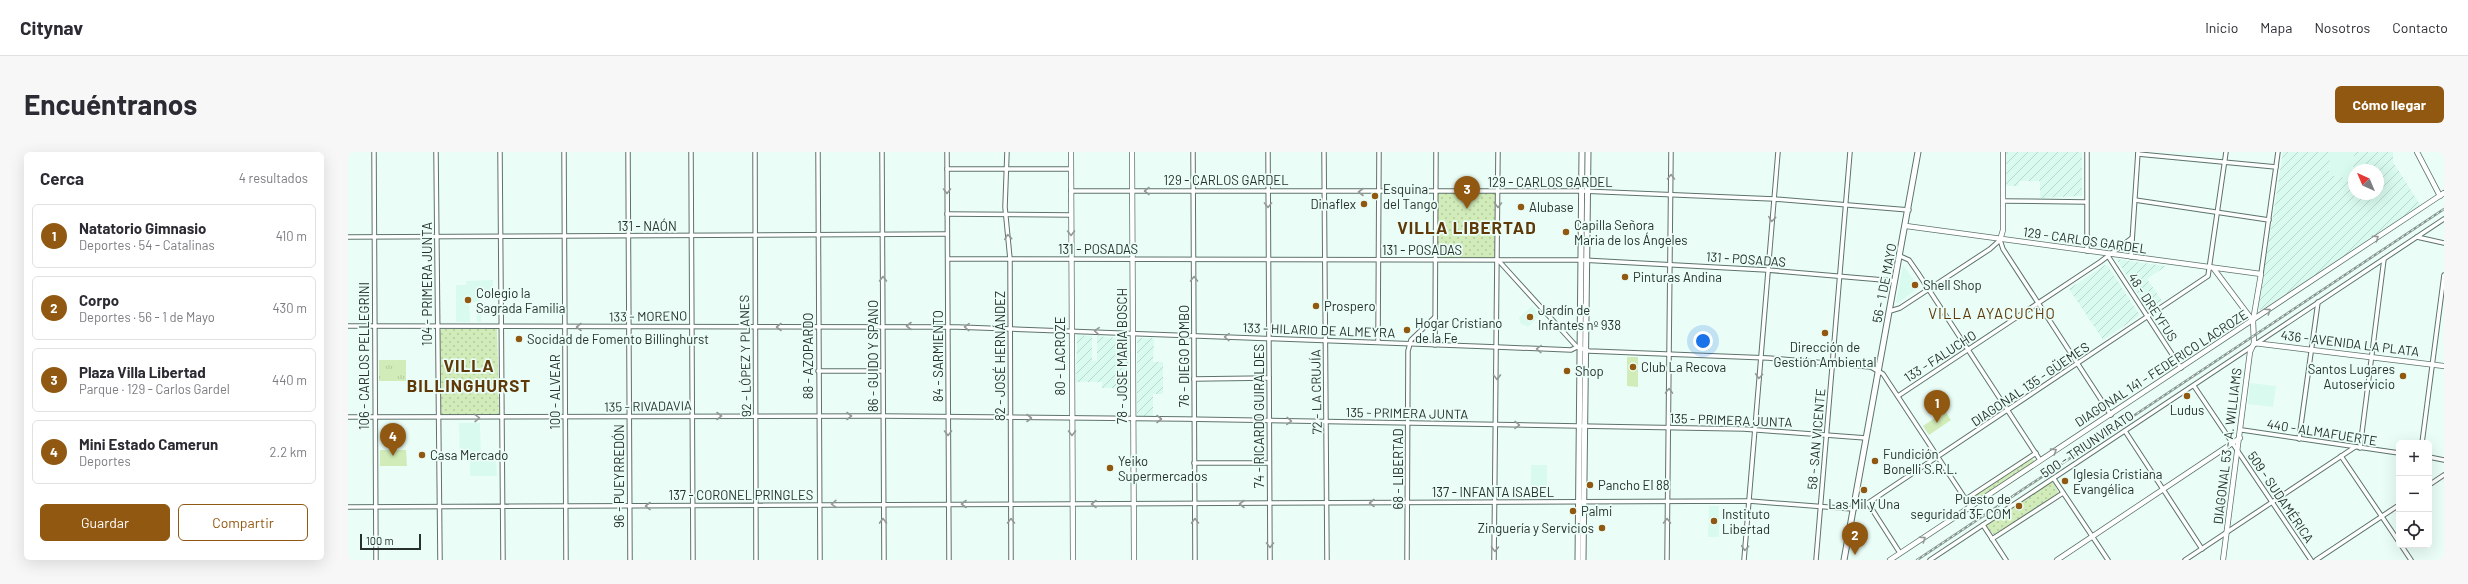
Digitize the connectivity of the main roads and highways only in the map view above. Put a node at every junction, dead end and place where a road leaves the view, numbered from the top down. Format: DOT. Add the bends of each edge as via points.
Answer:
graph roads {
  1 [pos="1582,152"];
  2 [pos="1588,152"];
  3 [pos="1918,152"];
  4 [pos="1585,191"];
  5 [pos="1581,502"];
  6 [pos="1578,560"];
  7 [pos="1583,560"];
  8 [pos="1844,560"];
  1 -- 4 [label="main road"];
  2 -- 4 [label="main road"];
  3 -- 8 [label="main road, 56 - 1 DE MAYO"];
  4 -- 5 [label="main road"];
  5 -- 6 [label="main road"];
  5 -- 7 [label="main road"];
}
